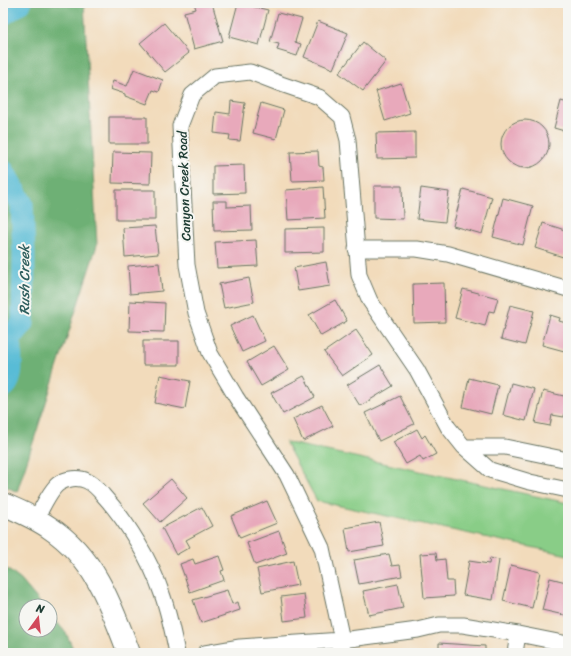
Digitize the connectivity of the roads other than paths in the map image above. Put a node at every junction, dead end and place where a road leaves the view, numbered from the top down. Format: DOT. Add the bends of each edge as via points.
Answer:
graph roads {
  1 [pos="356,250"];
  2 [pos="568,289"];
  3 [pos="464,448"];
  4 [pos="568,460"];
  5 [pos="568,490"];
  6 [pos="3,504"];
  7 [pos="36,519"];
  8 [pos="518,634"];
  9 [pos="568,644"];
  10 [pos="343,646"];
  11 [pos="129,653"];
  12 [pos="177,653"];
  13 [pos="206,653"];
  14 [pos="515,653"];
  1 -- 2 [label="street" via="416,249 448,254"];
  1 -- 3 [label="street, Canyon Creek Road" via="359,275 370,301 417,370 448,427"];
  1 -- 10 [label="street, Canyon Creek Road" via="348,140 342,117 319,96 250,72 215,76 192,95 180,126 187,265 196,313 210,353 287,475 322,548"];
  3 -- 4 [label="street" via="505,447"];
  3 -- 5 [label="street, Canyon Creek Road" via="490,470"];
  6 -- 7 [label="street"];
  7 -- 11 [label="street" via="67,541 93,571 110,603"];
  7 -- 12 [label="street" via="52,490 64,480 78,478 95,486 124,522 153,571 162,594"];
  8 -- 9 [label="street"];
  8 -- 10 [label="street" via="463,625 439,625"];
  8 -- 14 [label="street"];
  10 -- 13 [label="street" via="240,647"];
}
